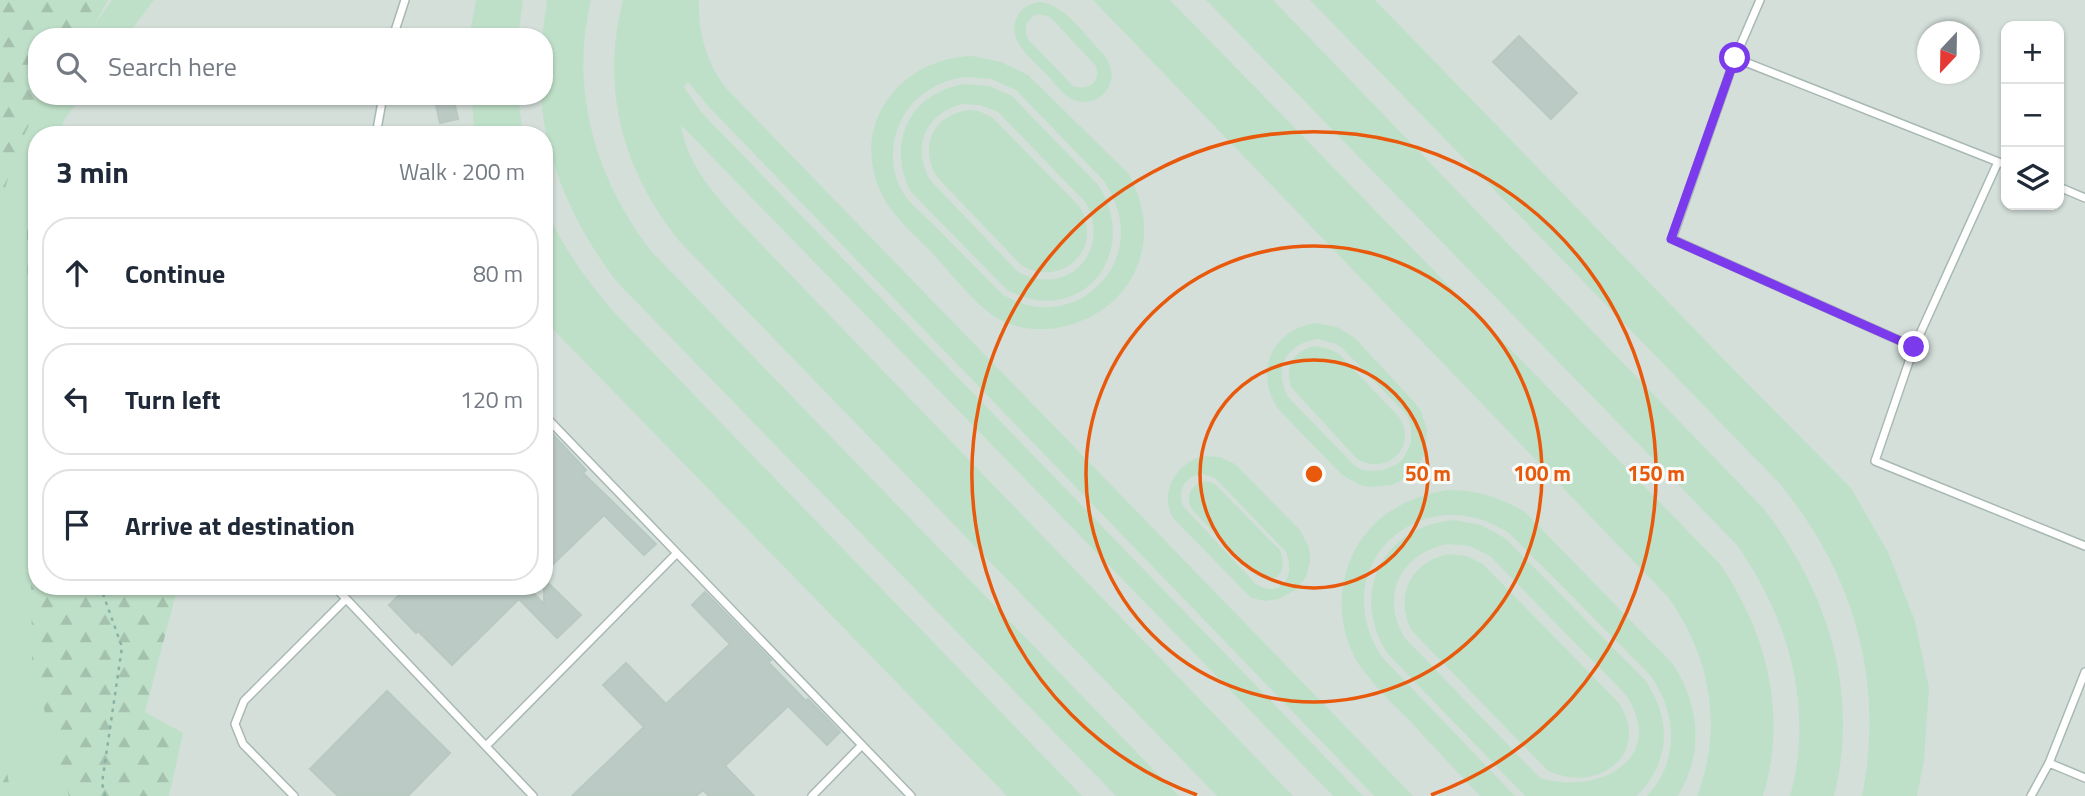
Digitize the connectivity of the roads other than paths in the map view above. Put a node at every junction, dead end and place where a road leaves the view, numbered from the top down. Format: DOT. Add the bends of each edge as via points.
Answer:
graph roads {
  1 [pos="405,0"];
  2 [pos="1760,0"];
  3 [pos="396,28"];
  4 [pos="1735,58"];
  5 [pos="381,105"];
  6 [pos="378,126"];
  7 [pos="1998,162"];
  8 [pos="2001,163"];
  9 [pos="2064,189"];
  10 [pos="2085,198"];
  11 [pos="1914,347"];
  12 [pos="553,424"];
  13 [pos="2085,546"];
  14 [pos="677,553"];
  15 [pos="342,595"];
  16 [pos="346,599"];
  17 [pos="2085,672"];
  18 [pos="862,745"];
  19 [pos="486,746"];
  20 [pos="2049,763"];
  21 [pos="2085,778"];
  22 [pos="528,794"];
  23 [pos="294,796"];
  24 [pos="812,796"];
  25 [pos="911,796"];
  26 [pos="2031,796"];
  1 -- 3 [label="lane"];
  2 -- 4 [label="lane"];
  4 -- 7 [label="lane"];
  4 -- 11 [label="lane" via="1671,239"];
  5 -- 6 [label="lane"];
  7 -- 8 [label="lane"];
  7 -- 11 [label="lane"];
  9 -- 10 [label="lane"];
  11 -- 13 [label="lane" via="1875,461"];
  12 -- 14 [label="lane"];
  14 -- 18 [label="lane"];
  14 -- 19 [label="lane"];
  15 -- 16 [label="lane"];
  16 -- 19 [label="lane"];
  16 -- 23 [label="lane" via="244,701 235,724 243,744"];
  17 -- 20 [label="lane"];
  18 -- 24 [label="lane"];
  18 -- 25 [label="lane"];
  19 -- 22 [label="lane"];
  20 -- 21 [label="lane"];
  20 -- 26 [label="lane"];
}
